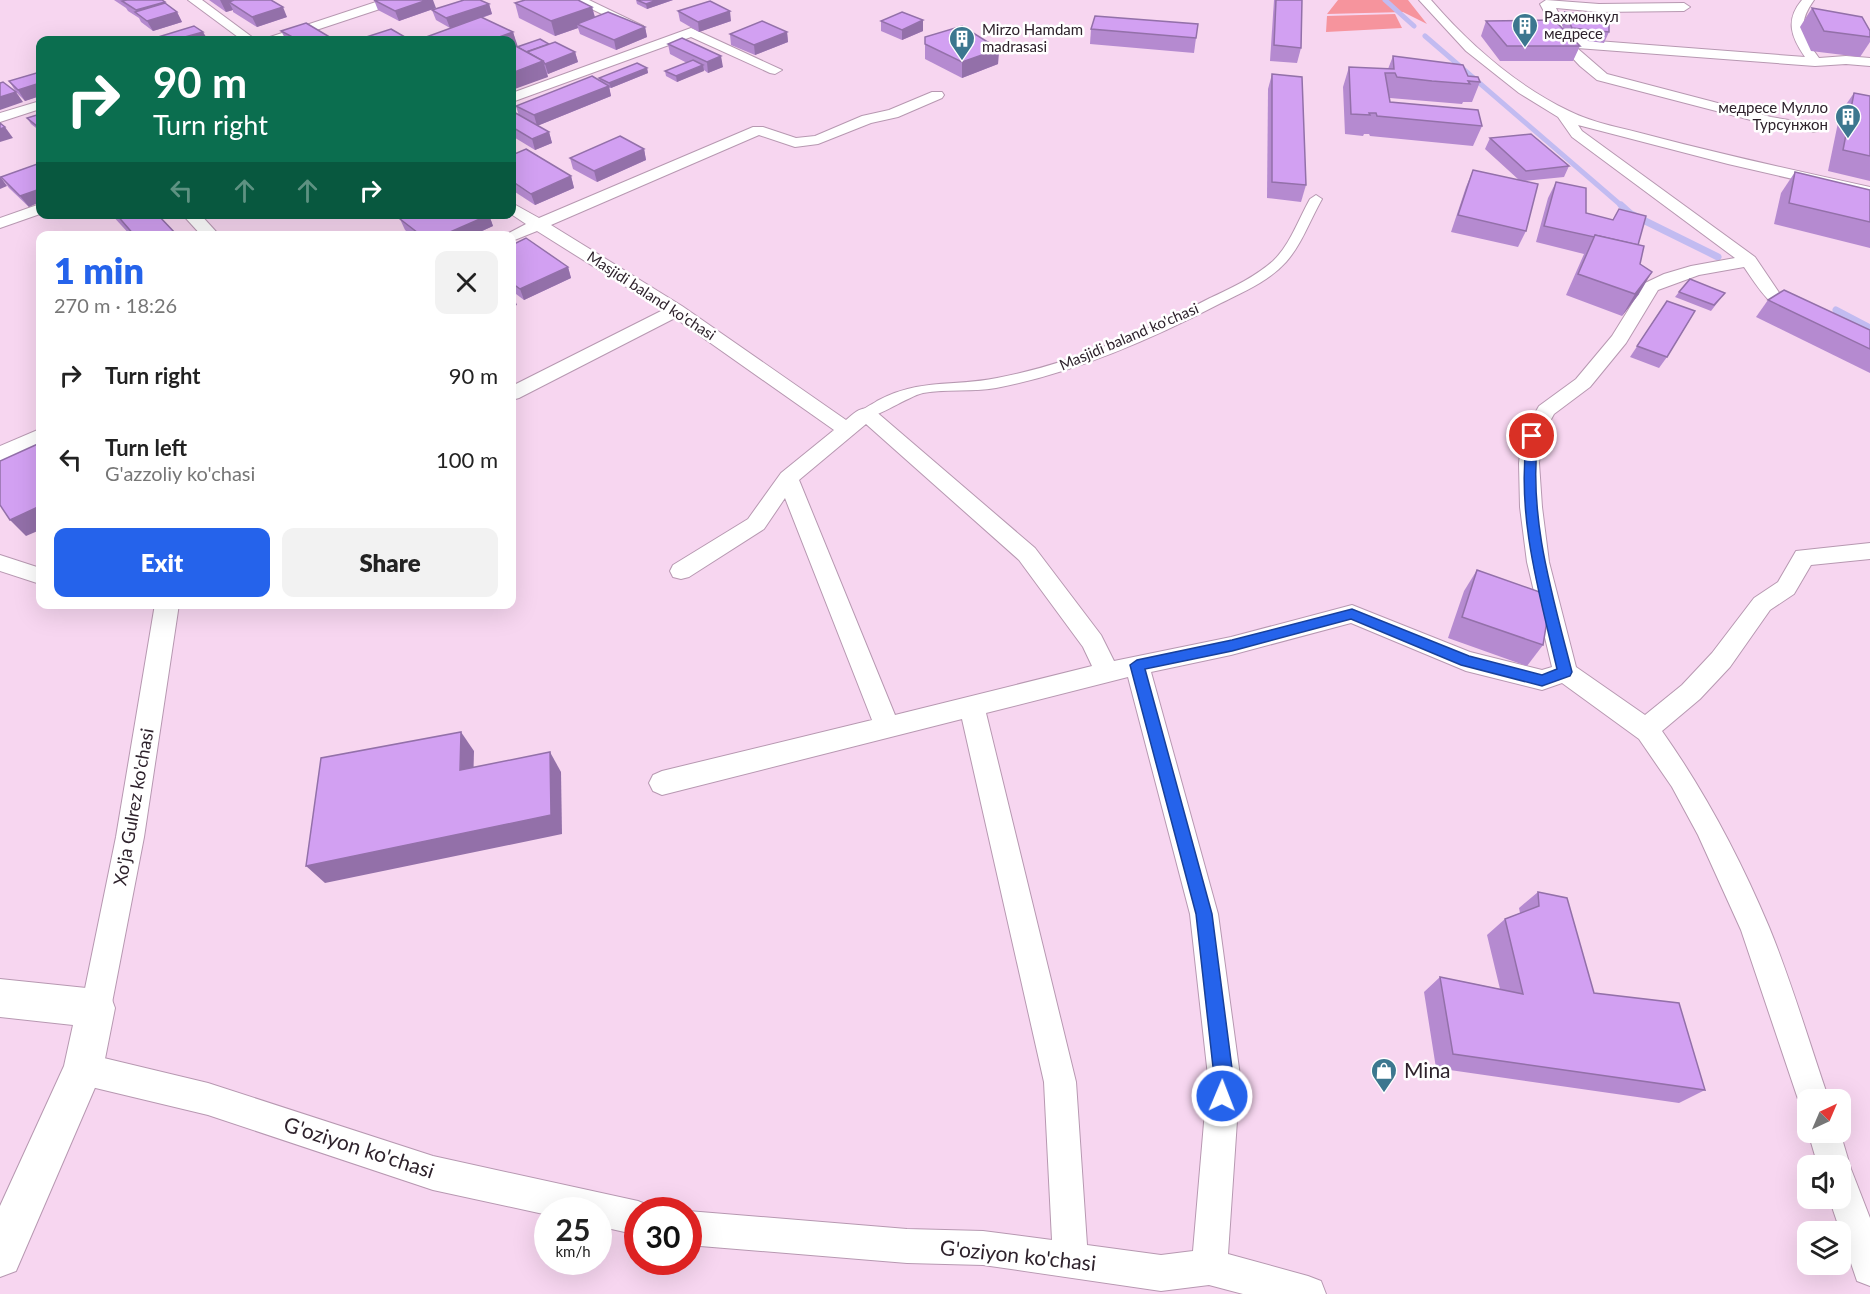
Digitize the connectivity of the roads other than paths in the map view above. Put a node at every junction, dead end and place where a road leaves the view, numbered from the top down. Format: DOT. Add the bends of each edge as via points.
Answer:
graph roads {
  1 [pos="194,0"];
  2 [pos="394,0"];
  3 [pos="579,0"];
  4 [pos="1425,0"];
  5 [pos="1674,0"];
  6 [pos="1808,0"];
  7 [pos="1543,2"];
  8 [pos="1452,32"];
  9 [pos="1474,32"];
  10 [pos="243,36"];
  11 [pos="287,36"];
  12 [pos="1560,36"];
  13 [pos="668,40"];
  14 [pos="1815,62"];
  15 [pos="1870,62"];
  16 [pos="775,70"];
  17 [pos="936,95"];
  18 [pos="516,97"];
  19 [pos="36,106"];
  20 [pos="1563,113"];
  21 [pos="0,118"];
  22 [pos="1815,128"];
  23 [pos="1870,192"];
  24 [pos="1316,199"];
  25 [pos="36,210"];
  26 [pos="516,211"];
  27 [pos="195,219"];
  28 [pos="0,223"];
  29 [pos="537,225"];
  30 [pos="207,231"];
  31 [pos="516,234"];
  32 [pos="1749,261"];
  33 [pos="676,310"];
  34 [pos="1817,319"];
  35 [pos="516,392"];
  36 [pos="866,414"];
  37 [pos="846,429"];
  38 [pos="36,438"];
  39 [pos="0,454"];
  40 [pos="788,478"];
  41 [pos="1870,551"];
  42 [pos="0,563"];
  43 [pos="681,571"];
  44 [pos="36,575"];
  45 [pos="166,609"];
  46 [pos="1137,665"];
  47 [pos="1565,672"];
  48 [pos="1107,673"];
  49 [pos="972,706"];
  50 [pos="887,727"];
  51 [pos="1648,731"];
  52 [pos="662,783"];
  53 [pos="0,998"];
  54 [pos="96,1008"];
  55 [pos="83,1069"];
  56 [pos="1809,1089"];
  57 [pos="1850,1209"];
  58 [pos="624,1215"];
  59 [pos="702,1229"];
  60 [pos="0,1255"];
  61 [pos="1071,1261"];
  62 [pos="1209,1267"];
  63 [pos="1870,1268"];
  64 [pos="1308,1294"];
  1 -- 10 [label="street"];
  2 -- 11 [label="street"];
  3 -- 13 [label="street"];
  4 -- 8 [label="street"];
  5 -- 7 [label="street" via="1683,8 1599,8"];
  6 -- 14 [label="street" via="1796,20 1799,38"];
  7 -- 12 [label="street" via="1554,12"];
  8 -- 9 [label="street"];
  8 -- 20 [label="street" via="1502,73"];
  12 -- 14 [label="street"];
  12 -- 22 [label="street" via="1602,76 1770,121"];
  13 -- 16 [label="street" via="691,32"];
  13 -- 18 [label="street"];
  14 -- 15 [label="street"];
  17 -- 29 [label="street" via="818,140 795,143 758,130"];
  19 -- 21 [label="street"];
  20 -- 23 [label="street" via="1696,153"];
  20 -- 32 [label="street" via="1577,134"];
  24 -- 36 [label="street, Masjidi baland ko'chasi" via="1277,264 1186,316 1060,368 994,383 927,388 892,398"];
  25 -- 28 [label="street"];
  26 -- 29 [label="street, Masjidi baland ko'chasi"];
  27 -- 30 [label="street"];
  29 -- 31 [label="street"];
  29 -- 33 [label="street, Masjidi baland ko'chasi"];
  32 -- 34 [label="street" via="1774,298"];
  32 -- 47 [label="street" via="1697,270 1651,287 1620,339 1583,383 1546,410 1532,436 1529,474 1538,562"];
  33 -- 35 [label="street"];
  33 -- 37 [label="street, Masjidi baland ko'chasi"];
  36 -- 37 [label="street"];
  36 -- 48 [label="street" via="1027,554 1093,642"];
  37 -- 40 [label="street"];
  38 -- 39 [label="street"];
  40 -- 43 [label="street" via="756,524"];
  40 -- 50 [label="street"];
  41 -- 51 [label="street" via="1804,557 1786,588 1762,604 1721,660 1691,692 1656,719"];
  42 -- 44 [label="street"];
  45 -- 54 [label="street, Xo'ja Gulrez ko'chasi" via="130,837"];
  46 -- 47 [label="street" via="1232,646 1352,614 1466,661 1542,680"];
  46 -- 48 [label="street"];
  46 -- 62 [label="street" via="1204,914 1220,1041 1224,1076"];
  47 -- 51 [label="street"];
  48 -- 49 [label="street"];
  49 -- 50 [label="street"];
  49 -- 61 [label="street" via="1060,1082"];
  50 -- 52 [label="street"];
  51 -- 56 [label="street" via="1708,827 1755,929"];
  53 -- 54 [label="street"];
  54 -- 55 [label="street"];
  55 -- 58 [label="street, G'oziyon ko'chasi" via="207,1099 433,1173"];
  55 -- 60 [label="street"];
  57 -- 63 [label="street"];
  59 -- 61 [label="street, G'oziyon ko'chasi" via="907,1246 983,1248"];
  61 -- 62 [label="street, G'oziyon ko'chasi" via="1161,1273"];
  62 -- 64 [label="street, G'oziyon ko'chasi"];
}
